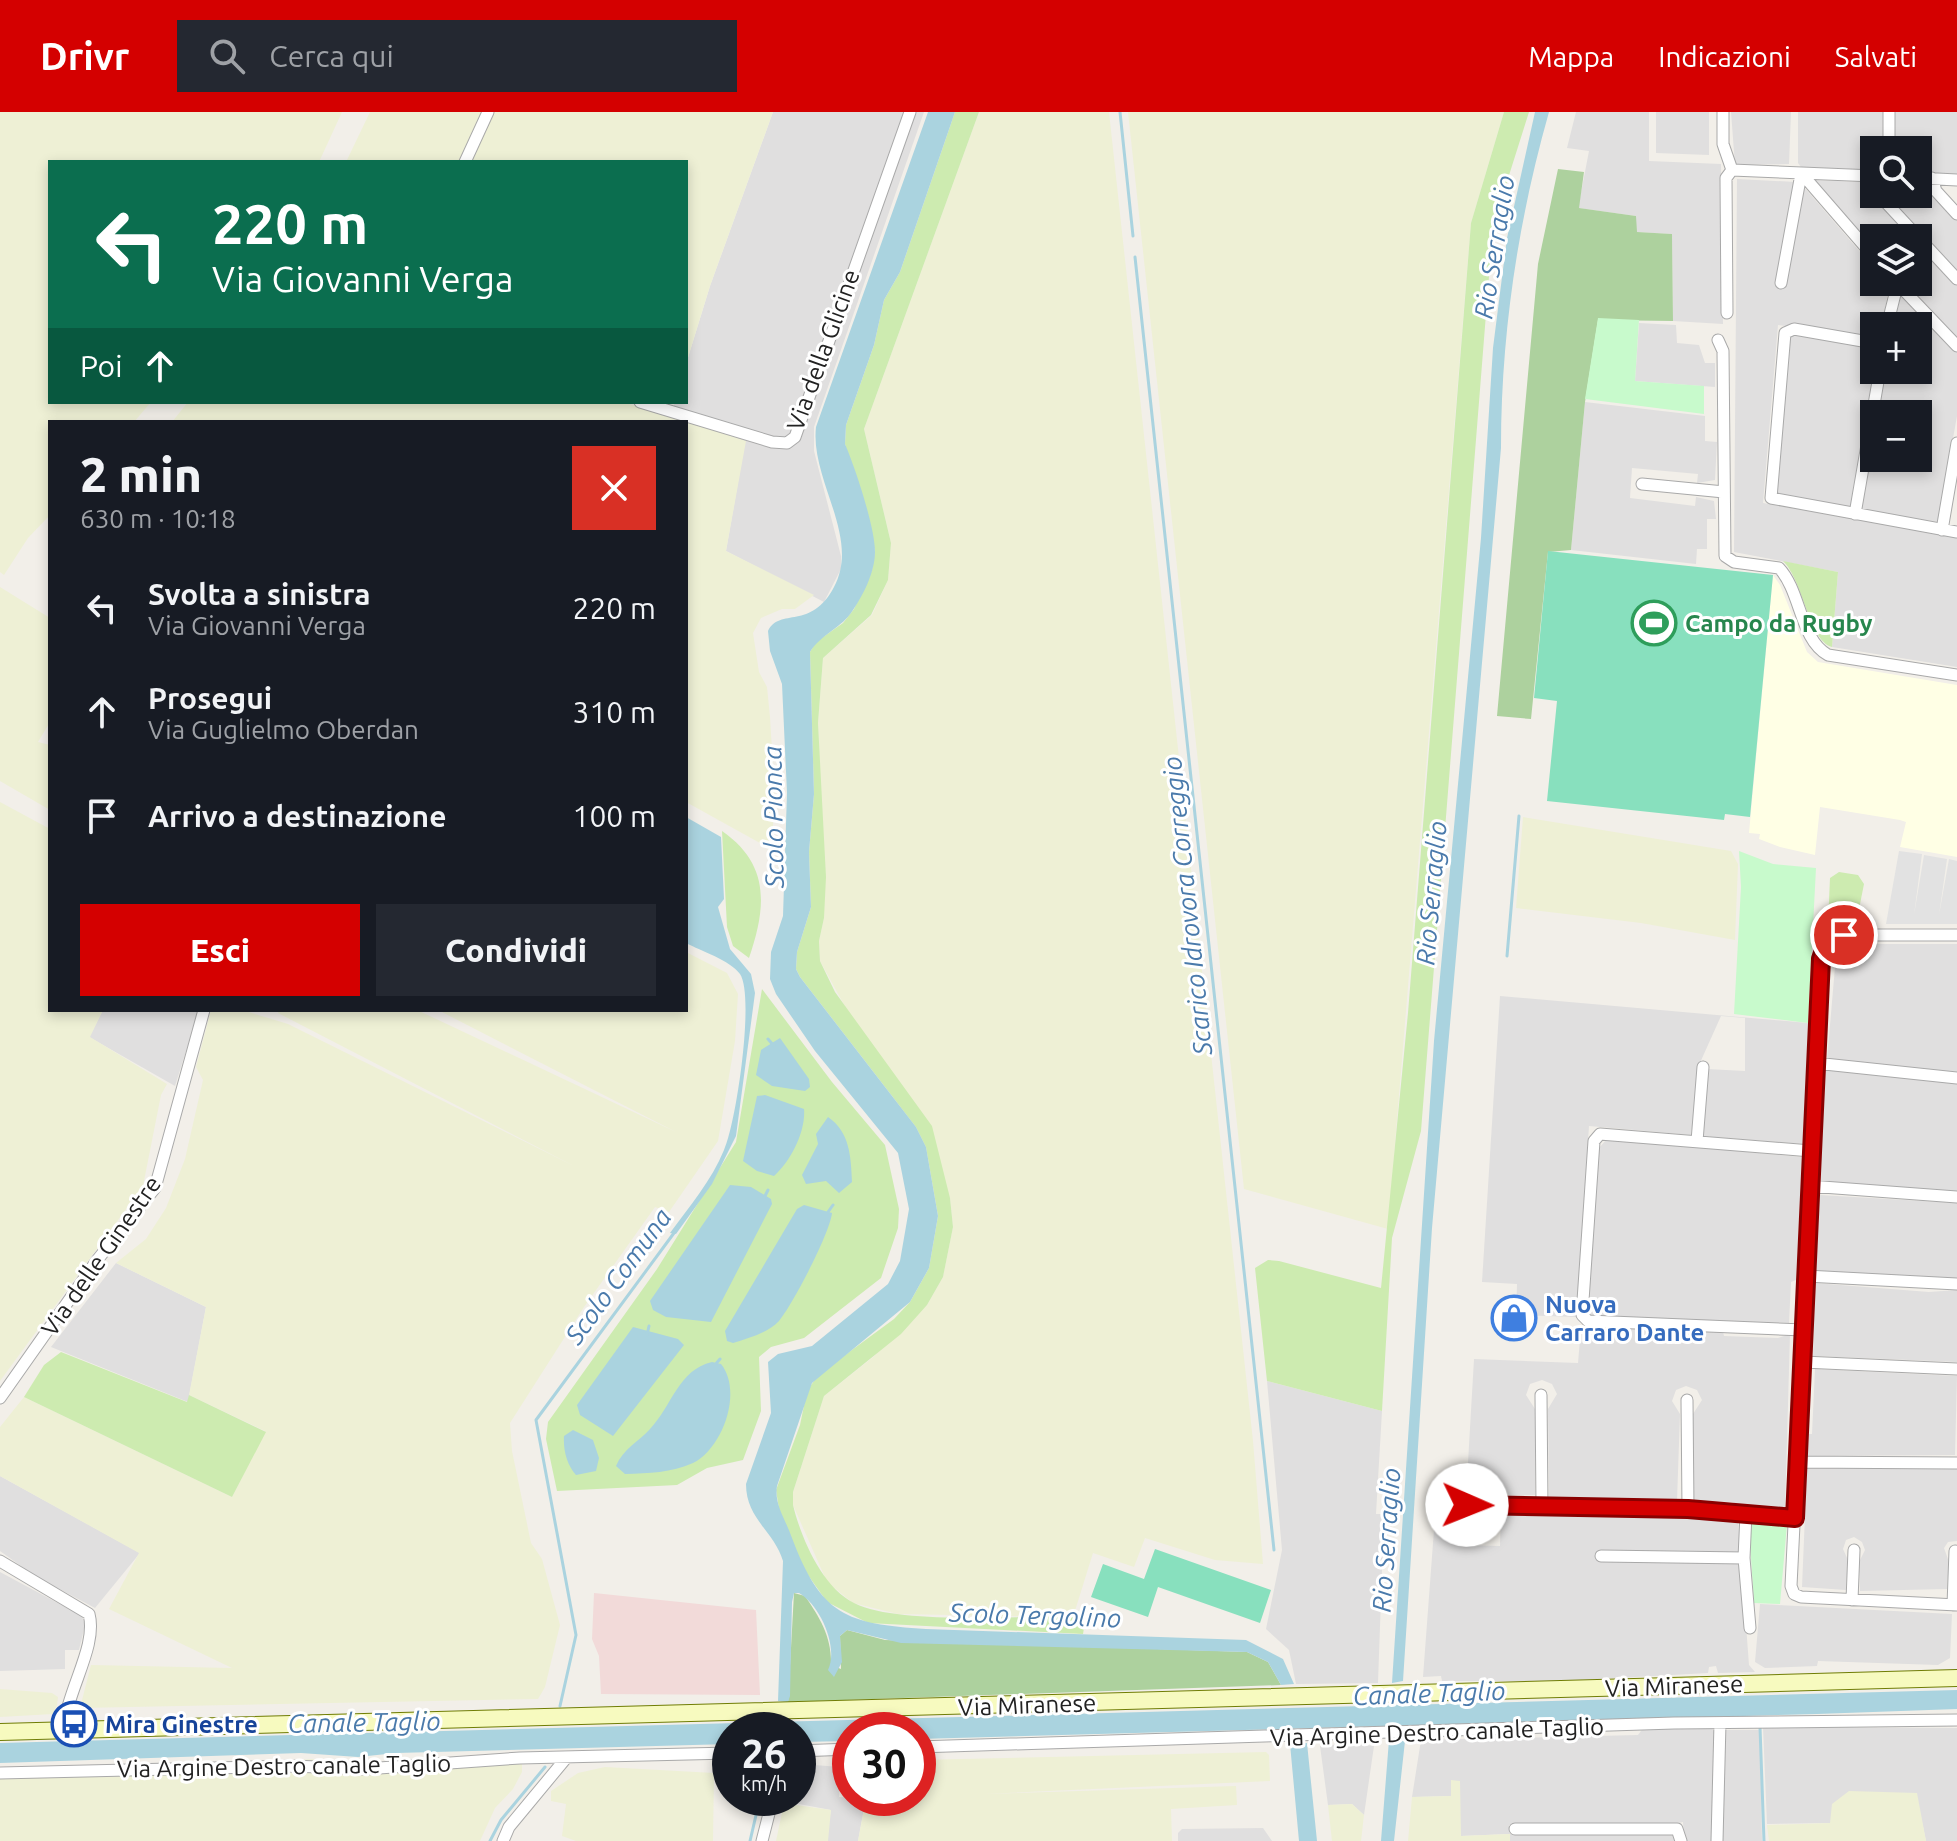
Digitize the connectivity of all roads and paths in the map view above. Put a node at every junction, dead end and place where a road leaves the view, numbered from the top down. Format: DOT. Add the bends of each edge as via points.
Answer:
graph roads {
  1 [pos="488,112"];
  2 [pos="910,112"];
  3 [pos="1723,112"];
  4 [pos="1889,112"];
  5 [pos="1889,136"];
  6 [pos="466,160"];
  7 [pos="1732,170"];
  8 [pos="1802,174"];
  9 [pos="1860,176"];
  10 [pos="1932,178"];
  11 [pos="1957,180"];
  12 [pos="1891,208"];
  13 [pos="1957,214"];
  14 [pos="1906,224"];
  15 [pos="1860,241"];
  16 [pos="1932,252"];
  17 [pos="1957,279"];
  18 [pos="1781,283"];
  19 [pos="1910,296"];
  20 [pos="1727,313"];
  21 [pos="1718,340"];
  22 [pos="1860,341"];
  23 [pos="1957,346"];
  24 [pos="1878,384"];
  25 [pos="647,404"];
  26 [pos="1957,443"];
  27 [pos="1642,484"];
  28 [pos="1724,492"];
  29 [pos="1855,514"];
  30 [pos="1942,530"];
  31 [pos="1957,532"];
  32 [pos="1957,675"];
  33 [pos="1957,935"];
  34 [pos="203,1012"];
  35 [pos="1815,1063"];
  36 [pos="1703,1067"];
  37 [pos="1957,1078"];
  38 [pos="1697,1141"];
  39 [pos="1811,1151"];
  40 [pos="1809,1186"];
  41 [pos="1957,1197"];
  42 [pos="1806,1276"];
  43 [pos="1957,1284"];
  44 [pos="1804,1330"];
  45 [pos="1803,1362"];
  46 [pos="1957,1369"];
  47 [pos="1541,1395"];
  48 [pos="0,1398"];
  49 [pos="1687,1400"];
  50 [pos="1798,1462"];
  51 [pos="1957,1463"];
  52 [pos="1467,1505"];
  53 [pos="1542,1506"];
  54 [pos="1688,1509"];
  55 [pos="1746,1514"];
  56 [pos="1795,1518"];
  57 [pos="1854,1550"];
  58 [pos="1955,1551"];
  59 [pos="1601,1556"];
  60 [pos="1744,1558"];
  61 [pos="0,1561"];
  62 [pos="1852,1600"];
  63 [pos="1955,1605"];
  64 [pos="1750,1628"];
  65 [pos="1957,1678"];
  66 [pos="1957,1720"];
  67 [pos="1720,1723"];
  68 [pos="64,1731"];
  69 [pos="0,1732"];
  70 [pos="936,1746"];
  71 [pos="712,1753"];
  72 [pos="567,1757"];
  73 [pos="0,1773"];
  74 [pos="768,1816"];
  75 [pos="1515,1829"];
  76 [pos="503,1841"];
  77 [pos="762,1841"];
  78 [pos="1681,1841"];
  79 [pos="1717,1841"];
  1 -- 6 [label="street"];
  2 -- 25 [label="street, Via della Glicine" via="795,437 787,443 772,442"];
  3 -- 7 [label="street" via="1723,144"];
  4 -- 5 [label="street"];
  7 -- 8 [label="street"];
  7 -- 20 [label="street" via="1726,178"];
  8 -- 9 [label="street"];
  8 -- 15 [label="street"];
  8 -- 18 [label="street"];
  10 -- 11 [label="street"];
  10 -- 13 [label="street" via="1936,191"];
  12 -- 14 [label="street"];
  16 -- 17 [label="street"];
  19 -- 23 [label="street"];
  21 -- 28 [label="street" via="1723,351"];
  22 -- 29 [label="street" via="1787,331 1771,498"];
  24 -- 29 [label="street"];
  26 -- 30 [label="street"];
  27 -- 28 [label="street"];
  28 -- 32 [label="street" via="1725,556 1734,562 1773,566 1784,574 1821,652"];
  29 -- 30 [label="street"];
  30 -- 31 [label="street"];
  33 -- 35 [label="street" via="1844,935 1827,941 1821,959"];
  34 -- 48 [label="street, Via delle Ginestre" via="155,1188"];
  35 -- 37 [label="street"];
  35 -- 39 [label="street"];
  36 -- 38 [label="street"];
  38 -- 39 [label="street"];
  38 -- 44 [label="street" via="1600,1134 1594,1141 1583,1319"];
  39 -- 40 [label="street"];
  40 -- 41 [label="street"];
  40 -- 42 [label="street"];
  42 -- 43 [label="street"];
  42 -- 44 [label="street"];
  44 -- 45 [label="street"];
  45 -- 46 [label="street"];
  45 -- 50 [label="street"];
  47 -- 53 [label="street"];
  49 -- 54 [label="street"];
  50 -- 51 [label="street"];
  50 -- 56 [label="street"];
  52 -- 53 [label="street"];
  53 -- 54 [label="street"];
  54 -- 55 [label="street"];
  55 -- 56 [label="street"];
  55 -- 60 [label="street"];
  56 -- 62 [label="street" via="1791,1586 1797,1596"];
  57 -- 62 [label="street"];
  58 -- 63 [label="street"];
  59 -- 60 [label="street"];
  60 -- 64 [label="street"];
  61 -- 68 [label="street" via="89,1614 91,1633"];
  62 -- 63 [label="street"];
  65 -- 68 [label="main road, Via Miranese"];
  66 -- 67 [label="street, Via Argine Destro canale Taglio"];
  67 -- 70 [label="street, Via Argine Destro canale Taglio"];
  67 -- 79 [label="street"];
  68 -- 69 [label="main road, Via Miranese"];
  71 -- 72 [label="street, Via Argine Destro canale Taglio"];
  72 -- 73 [label="street, Via Argine Destro canale Taglio" via="365,1769"];
  72 -- 76 [label="street"];
  74 -- 77 [label="street"];
  75 -- 78 [label="street" via="1677,1829"];
}
